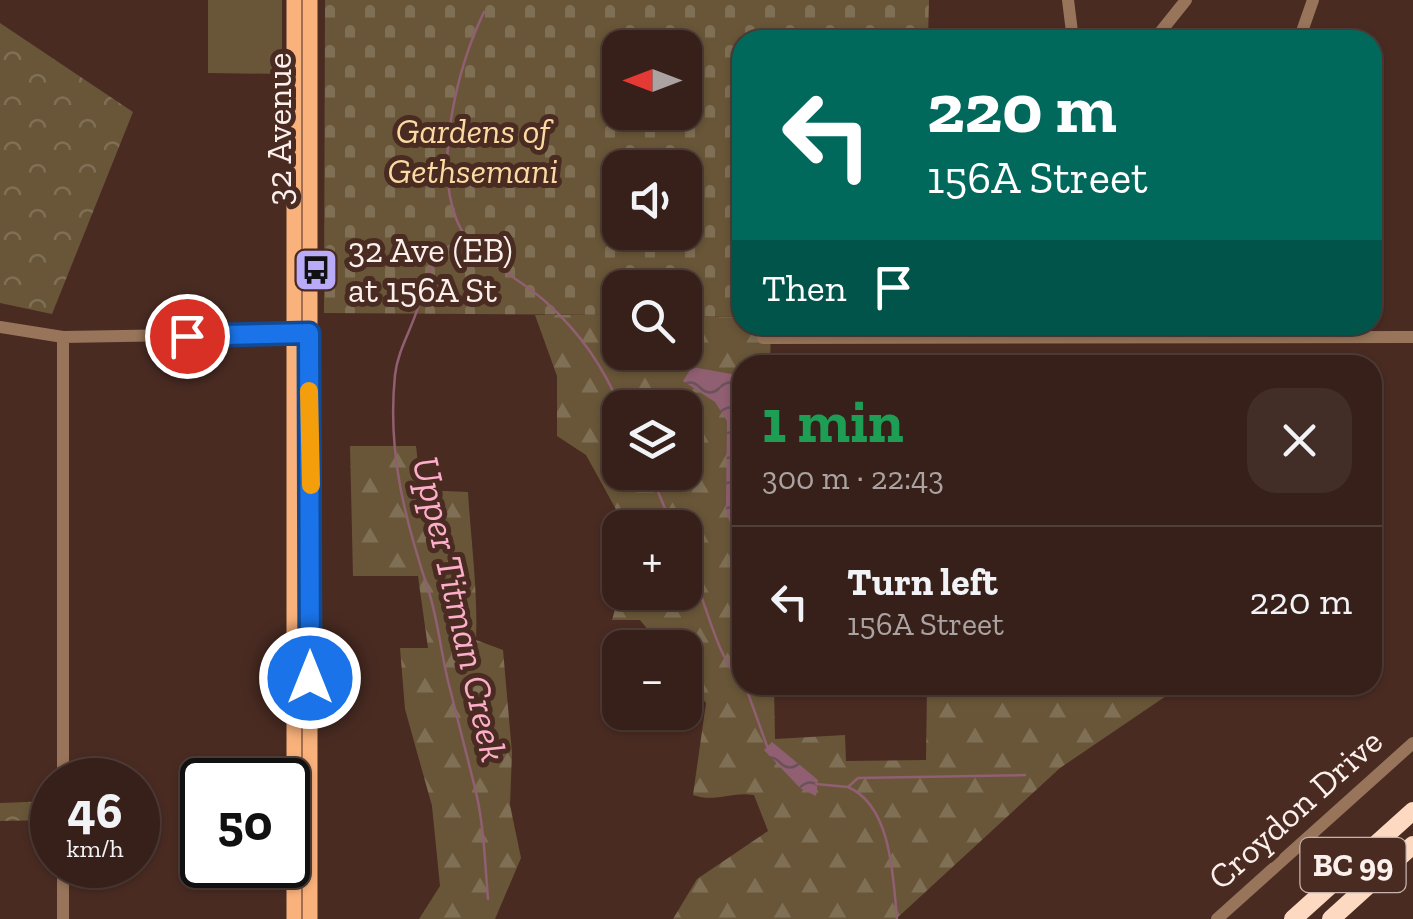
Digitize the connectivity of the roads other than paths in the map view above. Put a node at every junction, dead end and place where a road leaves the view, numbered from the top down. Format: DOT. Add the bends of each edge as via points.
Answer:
graph roads {
  1 [pos="294,0"];
  2 [pos="310,0"];
  3 [pos="1068,0"];
  4 [pos="1186,0"];
  5 [pos="1314,0"];
  6 [pos="1072,30"];
  7 [pos="1162,30"];
  8 [pos="1303,30"];
  9 [pos="0,327"];
  10 [pos="301,333"];
  11 [pos="956,335"];
  12 [pos="1347,335"];
  13 [pos="63,337"];
  14 [pos="1413,337"];
  15 [pos="762,338"];
  16 [pos="295,644"];
  17 [pos="310,717"];
  18 [pos="1413,743"];
  19 [pos="63,758"];
  20 [pos="1413,811"];
  21 [pos="1413,844"];
  22 [pos="63,888"];
  23 [pos="62,919"];
  24 [pos="294,919"];
  25 [pos="310,919"];
  26 [pos="1218,919"];
  27 [pos="1292,919"];
  28 [pos="1331,919"];
  1 -- 10 [label="main road, 32 Avenue"];
  2 -- 10 [label="main road, 32 Avenue"];
  3 -- 6 [label="street"];
  4 -- 7 [label="street"];
  5 -- 8 [label="street"];
  9 -- 13 [label="street"];
  10 -- 13 [label="street"];
  10 -- 16 [label="main road, 32 Avenue"];
  10 -- 17 [label="main road, 32 Avenue"];
  11 -- 15 [label="street"];
  12 -- 14 [label="street"];
  13 -- 19 [label="street"];
  16 -- 17 [label="main road" via="302,658 303,715"];
  16 -- 24 [label="main road, 32 Avenue"];
  17 -- 25 [label="main road, 32 Avenue"];
  18 -- 26 [label="street, Croydon Drive"];
  20 -- 27 [label="highway, BC 99"];
  21 -- 28 [label="highway, BC 99"];
  22 -- 23 [label="street"];
}
